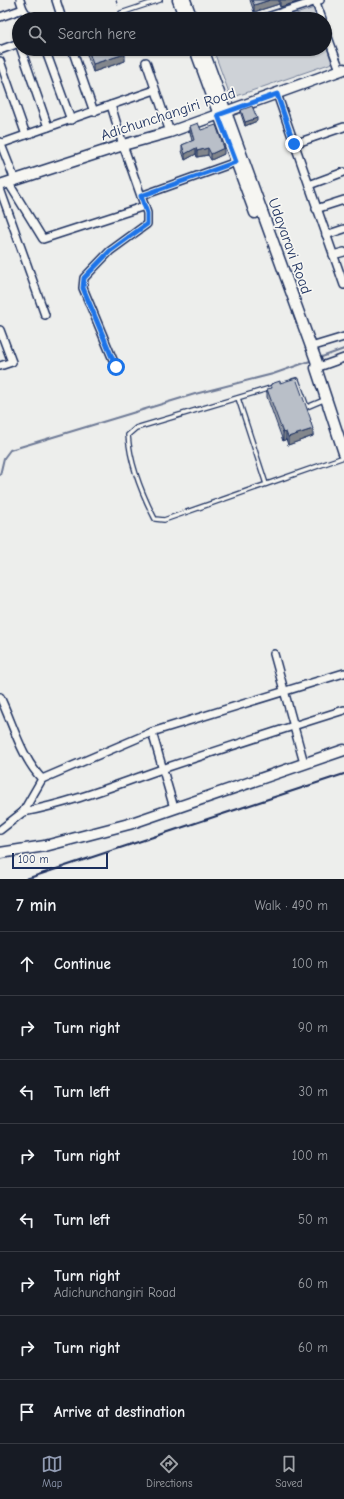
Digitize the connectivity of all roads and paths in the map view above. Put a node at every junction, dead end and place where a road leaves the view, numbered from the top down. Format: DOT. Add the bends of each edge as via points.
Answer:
graph roads {
  1 [pos="20,0"];
  2 [pos="56,0"];
  3 [pos="116,0"];
  4 [pos="160,0"];
  5 [pos="178,0"];
  6 [pos="186,0"];
  7 [pos="317,1"];
  8 [pos="118,6"];
  9 [pos="23,9"];
  10 [pos="14,12"];
  11 [pos="25,12"];
  12 [pos="60,12"];
  13 [pos="124,12"];
  14 [pos="182,12"];
  15 [pos="190,12"];
  16 [pos="283,12"];
  17 [pos="320,12"];
  18 [pos="12,13"];
  19 [pos="0,17"];
  20 [pos="12,46"];
  21 [pos="332,46"];
  22 [pos="0,50"];
  23 [pos="23,56"];
  24 [pos="48,56"];
  25 [pos="74,56"];
  26 [pos="198,56"];
  27 [pos="205,56"];
  28 [pos="0,60"];
  29 [pos="146,62"];
  30 [pos="342,70"];
  31 [pos="155,90"];
  32 [pos="277,94"];
  33 [pos="111,105"];
  34 [pos="94,112"];
  35 [pos="222,113"];
  36 [pos="71,120"];
  37 [pos="48,127"];
  38 [pos="344,127"];
  39 [pos="170,132"];
  40 [pos="26,135"];
  41 [pos="0,143"];
  42 [pos="294,144"];
  43 [pos="123,145"];
  44 [pos="236,162"];
  45 [pos="344,172"];
  46 [pos="8,182"];
  47 [pos="309,185"];
  48 [pos="0,189"];
  49 [pos="141,196"];
  50 [pos="344,200"];
  51 [pos="145,206"];
  52 [pos="316,209"];
  53 [pos="344,229"];
  54 [pos="326,235"];
  55 [pos="344,252"];
  56 [pos="333,255"];
  57 [pos="343,281"];
  58 [pos="45,315"];
  59 [pos="0,333"];
  60 [pos="344,336"];
  61 [pos="309,349"];
  62 [pos="344,358"];
  63 [pos="314,365"];
  64 [pos="0,366"];
  65 [pos="116,367"];
  66 [pos="290,382"];
  67 [pos="282,385"];
  68 [pos="238,398"];
  69 [pos="326,399"];
  70 [pos="344,453"];
  71 [pos="344,457"];
  72 [pos="266,484"];
  73 [pos="274,654"];
  74 [pos="344,673"];
  75 [pos="284,692"];
  76 [pos="0,697"];
  77 [pos="344,710"];
  78 [pos="294,726"];
  79 [pos="152,732"];
  80 [pos="344,750"];
  81 [pos="304,763"];
  82 [pos="162,769"];
  83 [pos="42,779"];
  84 [pos="174,808"];
  85 [pos="23,812"];
  86 [pos="0,830"];
  87 [pos="0,853"];
  1 -- 9 [label="street"];
  2 -- 12 [label="street"];
  3 -- 8 [label="path"];
  4 -- 13 [label="lane"];
  5 -- 14 [label="street"];
  6 -- 15 [label="street"];
  7 -- 16 [label="street"];
  7 -- 17 [label="street"];
  9 -- 10 [label="street"];
  9 -- 11 [label="street"];
  18 -- 19 [label="street"];
  20 -- 22 [label="street"];
  21 -- 30 [label="street"];
  23 -- 37 [label="street"];
  24 -- 36 [label="street"];
  25 -- 34 [label="street"];
  26 -- 35 [label="street, Udayaravi Road"];
  27 -- 35 [label="street, Udayaravi Road"];
  28 -- 40 [label="street"];
  29 -- 31 [label="street"];
  30 -- 32 [label="street, Adichunchangiri Road"];
  31 -- 33 [label="street"];
  31 -- 39 [label="street"];
  32 -- 35 [label="street, Adichunchangiri Road"];
  32 -- 42 [label="street"];
  33 -- 34 [label="street"];
  33 -- 43 [label="street"];
  34 -- 36 [label="street"];
  35 -- 39 [label="street, Adichunchangiri Road"];
  35 -- 44 [label="street"];
  35 -- 61 [label="street, Udayaravi Road"];
  36 -- 37 [label="street"];
  37 -- 40 [label="street"];
  38 -- 42 [label="street"];
  39 -- 43 [label="street, Adichunchangiri Road"];
  40 -- 41 [label="street"];
  41 -- 46 [label="street"];
  42 -- 47 [label="street"];
  43 -- 46 [label="street, Adichunchangiri Road"];
  43 -- 49 [label="street"];
  44 -- 49 [label="street"];
  44 -- 61 [label="street"];
  45 -- 47 [label="street"];
  46 -- 51 [label="street" via="43,239"];
  47 -- 52 [label="street"];
  48 -- 58 [label="street"];
  49 -- 51 [label="street"];
  50 -- 52 [label="street"];
  51 -- 65 [label="street" via="147,224 110,251 84,278 83,288"];
  52 -- 54 [label="street"];
  53 -- 54 [label="street"];
  54 -- 56 [label="street"];
  55 -- 56 [label="street"];
  56 -- 57 [label="street"];
  59 -- 64 [label="street" via="12,362"];
  60 -- 61 [label="street"];
  61 -- 63 [label="street, Udayaravi Road"];
  62 -- 63 [label="street"];
  63 -- 69 [label="street, Udayaravi Road"];
  66 -- 69 [label="lane" via="297,380 307,407"];
  67 -- 68 [label="lane"];
  68 -- 72 [label="lane"];
  68 -- 72 [label="lane" via="136,428 128,435 143,497 155,519 164,520"];
  69 -- 70 [label="street, Udayaravi Road"];
  71 -- 72 [label="lane"];
  73 -- 75 [label="street"];
  74 -- 75 [label="street"];
  75 -- 78 [label="street"];
  75 -- 79 [label="street"];
  76 -- 83 [label="street" via="26,756"];
  77 -- 78 [label="street"];
  78 -- 81 [label="street"];
  78 -- 82 [label="street"];
  79 -- 82 [label="street"];
  79 -- 83 [label="street"];
  80 -- 81 [label="street"];
  81 -- 84 [label="street"];
  82 -- 84 [label="street"];
  82 -- 85 [label="street" via="58,805"];
  83 -- 85 [label="street"];
  84 -- 87 [label="street" via="129,824 45,846"];
  85 -- 86 [label="street"];
}
